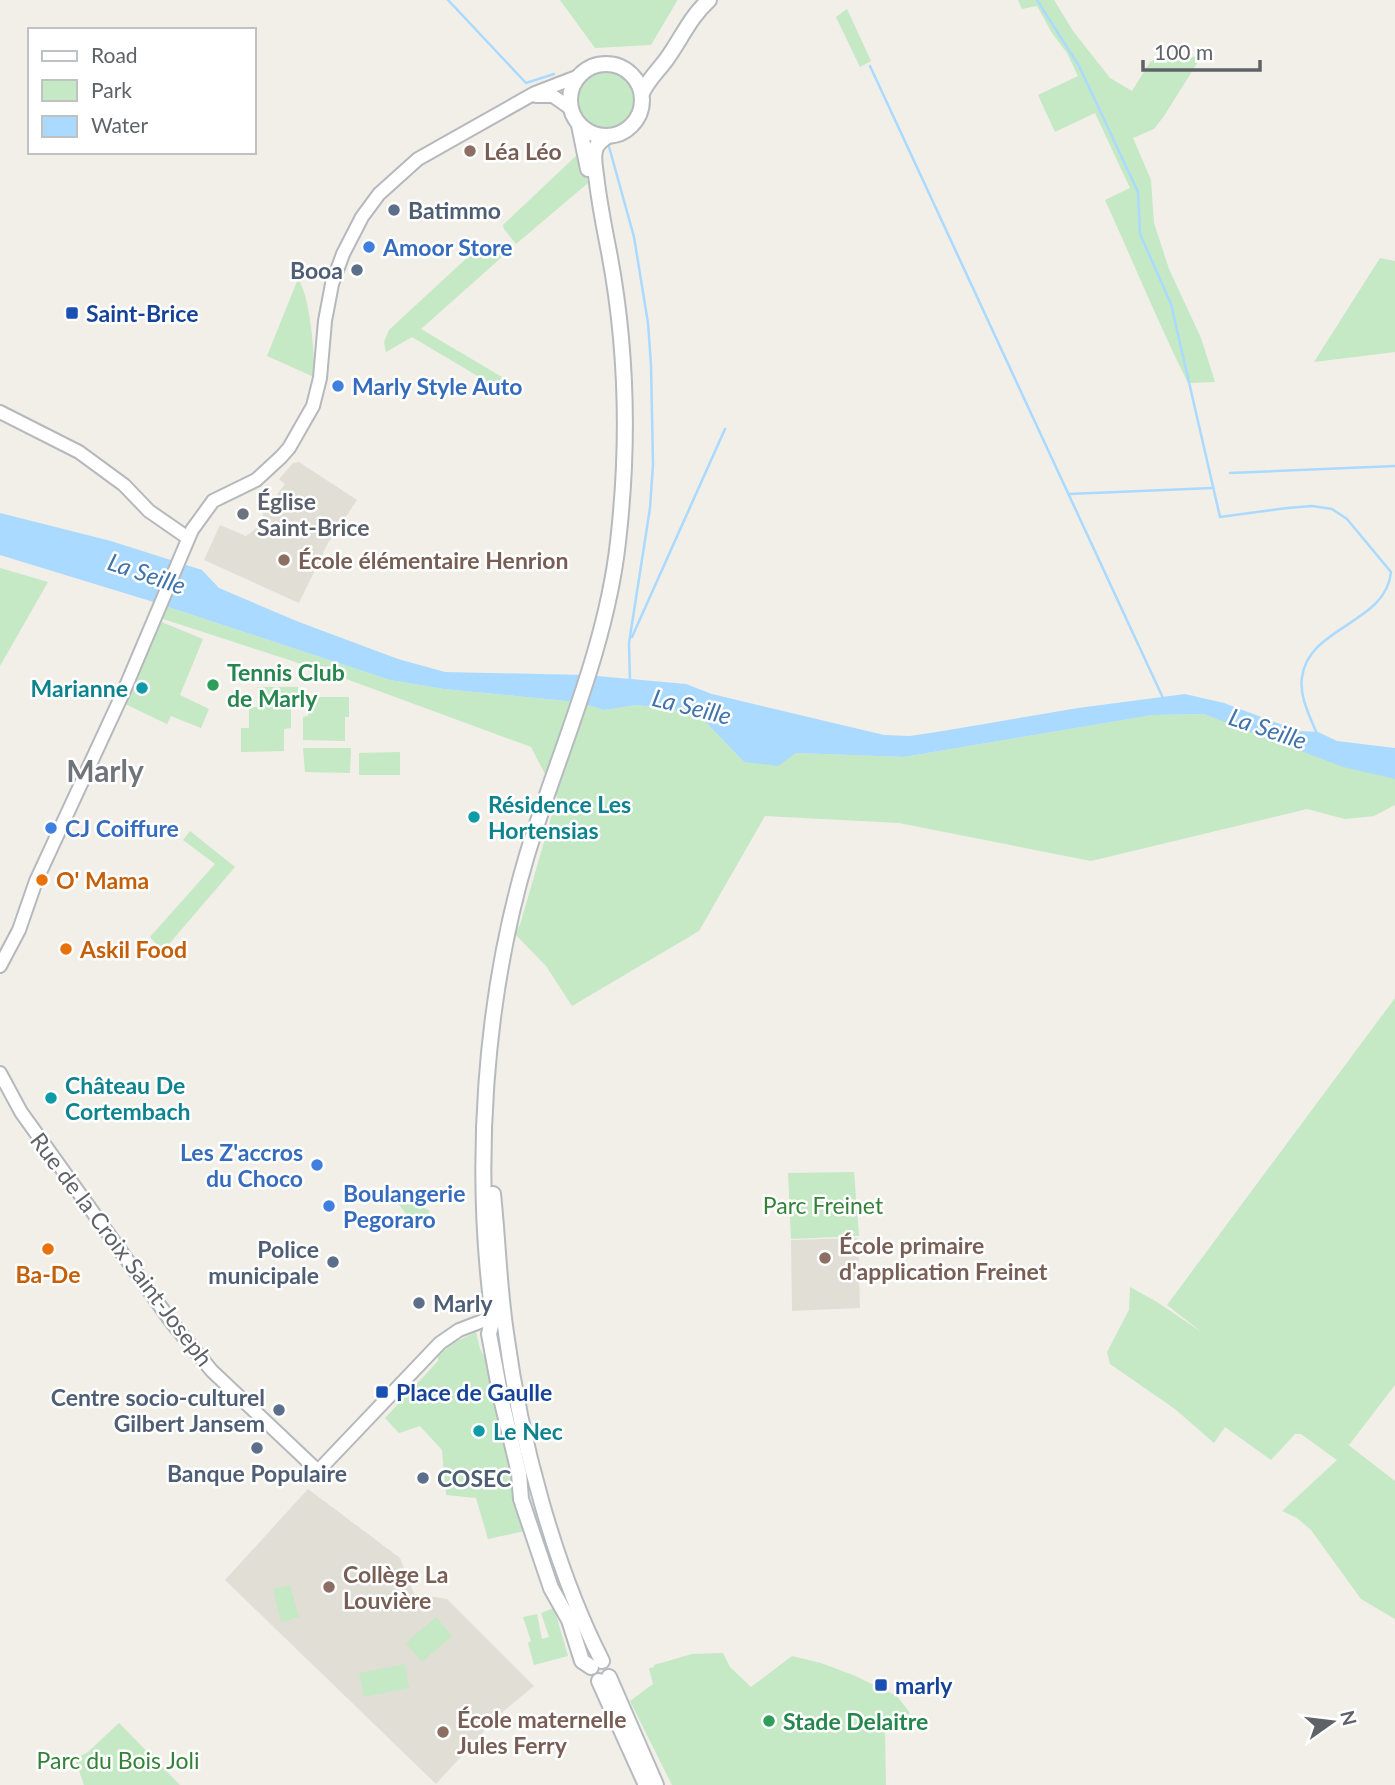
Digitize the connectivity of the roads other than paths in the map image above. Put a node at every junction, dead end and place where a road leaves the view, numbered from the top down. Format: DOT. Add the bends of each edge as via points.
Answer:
graph roads {
  1 [pos="709,0"];
  2 [pos="657,70"];
  3 [pos="632,74"];
  4 [pos="579,76"];
  5 [pos="642,93"];
  6 [pos="525,99"];
  7 [pos="570,108"];
  8 [pos="579,125"];
  9 [pos="606,137"];
  10 [pos="599,204"];
  11 [pos="613,276"];
  12 [pos="625,401"];
  13 [pos="0,412"];
  14 [pos="188,538"];
  15 [pos="0,966"];
  16 [pos="0,1073"];
  17 [pos="498,1316"];
  18 [pos="604,1679"];
  19 [pos="646,1785"];
  20 [pos="656,1785"];
  1 -- 2 [label="main road" via="691,18"];
  2 -- 3 [label="main road"];
  2 -- 5 [label="main road"];
  3 -- 4 [label="main road" via="605,64"];
  3 -- 5 [label="main road"];
  4 -- 6 [label="street"];
  4 -- 7 [label="main road" via="570,94"];
  5 -- 9 [label="main road" via="641,112 633,125"];
  6 -- 7 [label="street" via="553,96"];
  6 -- 14 [label="street" via="418,159 379,194 362,217 335,275 325,321 319,389 305,420 281,457 256,480 213,501"];
  7 -- 8 [label="main road"];
  8 -- 9 [label="main road"];
  8 -- 10 [label="main road"];
  9 -- 10 [label="main road" via="594,156"];
  10 -- 11 [label="main road"];
  11 -- 12 [label="main road"];
  11 -- 12 [label="main road" via="625,318"];
  12 -- 17 [label="main road" via="615,566 604,621 514,908 491,1046 484,1189"];
  13 -- 14 [label="street" via="79,452"];
  14 -- 15 [label="street"];
  16 -- 17 [label="street, Rue de la Croix Saint-Joseph" via="21,1112 173,1325 212,1371 318,1471 440,1343 459,1330"];
  17 -- 18 [label="main road" via="544,1508 597,1664 610,1666"];
  18 -- 19 [label="main road"];
  18 -- 20 [label="main road"];
}
